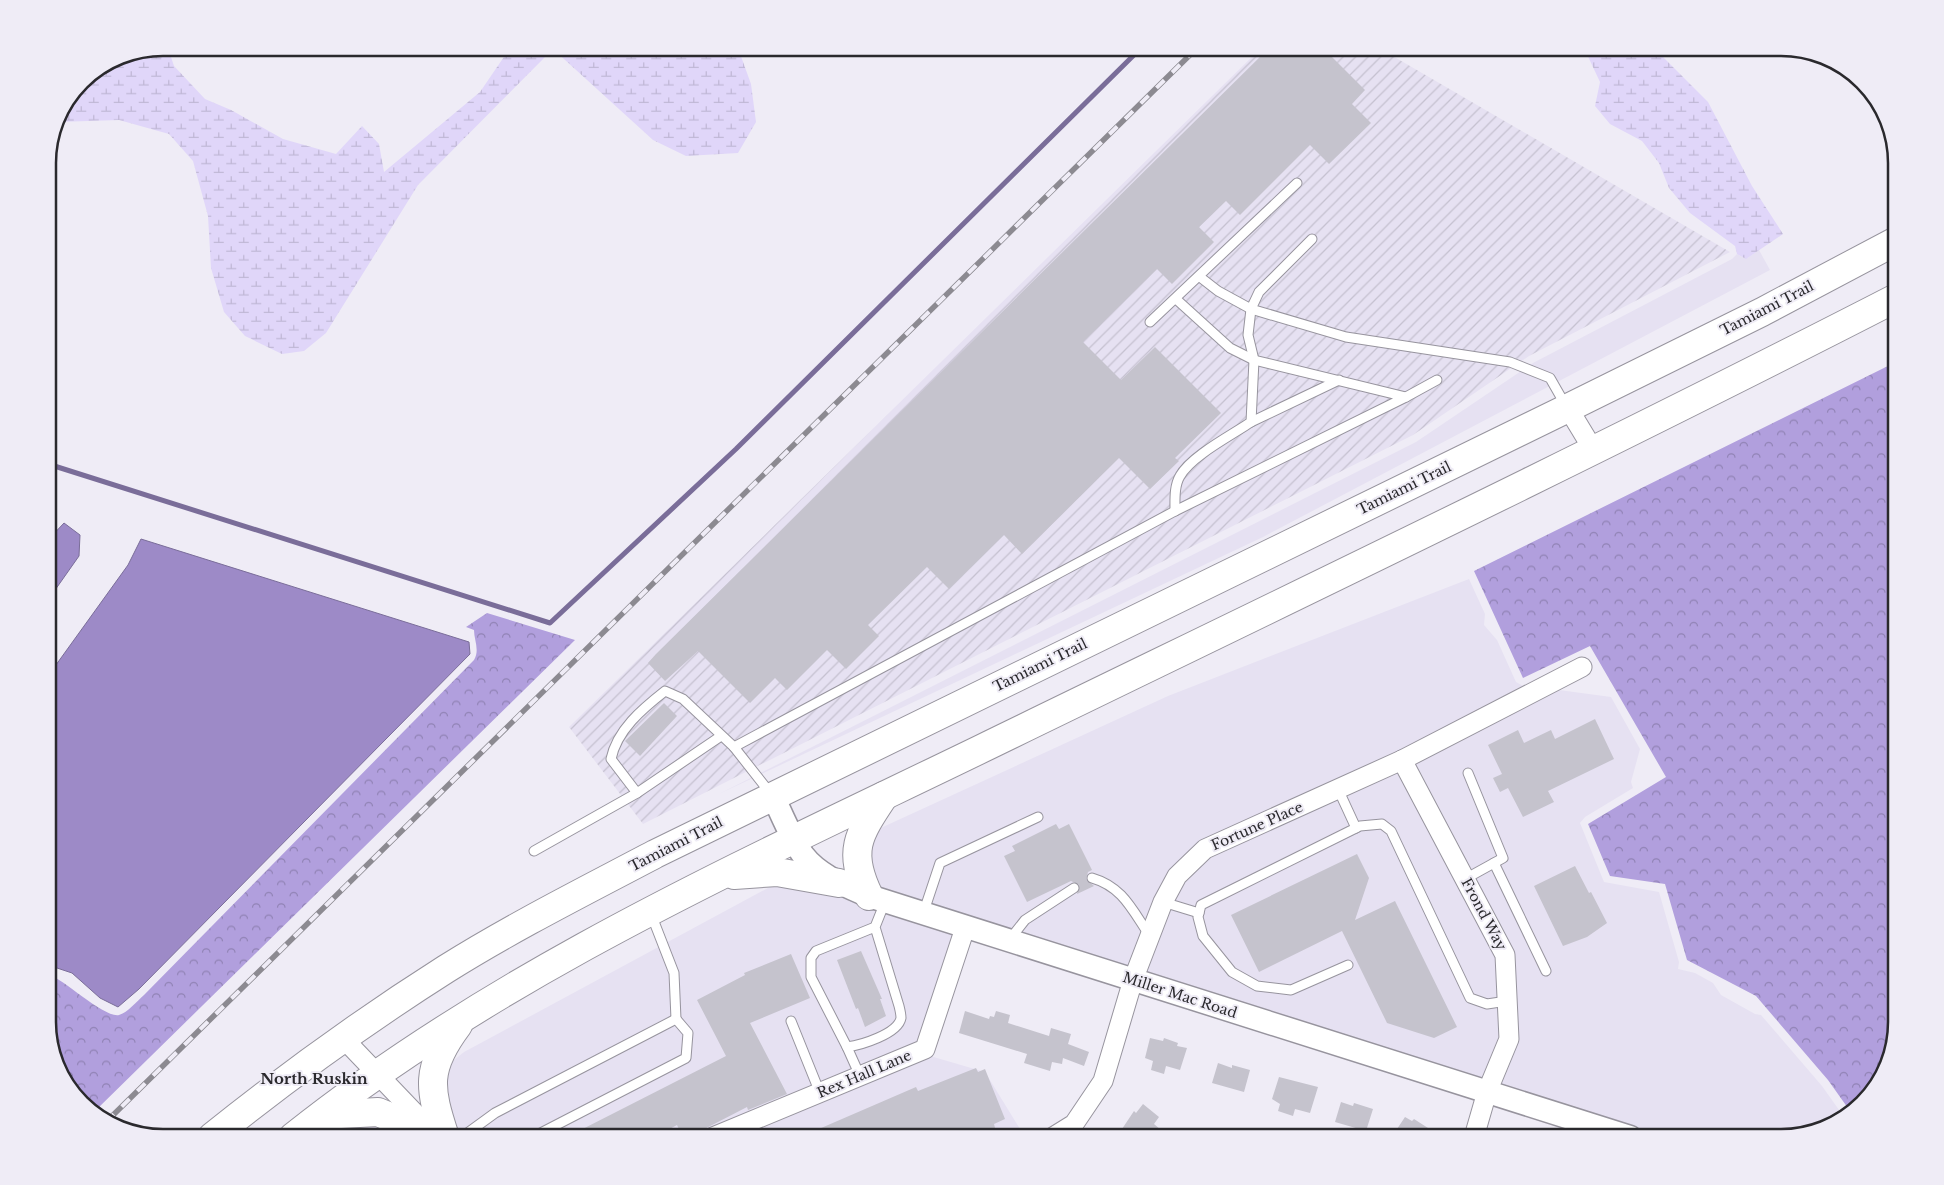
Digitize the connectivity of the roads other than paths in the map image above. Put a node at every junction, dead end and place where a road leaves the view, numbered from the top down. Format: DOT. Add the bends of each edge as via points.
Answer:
graph roads {
  1 [pos="1297,183"];
  2 [pos="1312,239"];
  3 [pos="1888,245"];
  4 [pos="1200,277"];
  5 [pos="1176,299"];
  6 [pos="1888,302"];
  7 [pos="1251,309"];
  8 [pos="1150,322"];
  9 [pos="1254,360"];
  10 [pos="1338,380"];
  11 [pos="1437,380"];
  12 [pos="1406,397"];
  13 [pos="1568,408"];
  14 [pos="1251,422"];
  15 [pos="1594,451"];
  16 [pos="1176,511"];
  17 [pos="1582,667"];
  18 [pos="722,736"];
  19 [pos="734,747"];
  20 [pos="1402,760"];
  21 [pos="1468,773"];
  22 [pos="1338,789"];
  23 [pos="637,794"];
  24 [pos="773,796"];
  25 [pos="884,796"];
  26 [pos="1038,817"];
  27 [pos="1356,828"];
  28 [pos="795,839"];
  29 [pos="534,851"];
  30 [pos="1494,863"];
  31 [pos="723,875"];
  32 [pos="1092,878"];
  33 [pos="1465,879"];
  34 [pos="839,883"];
  35 [pos="1074,888"];
  36 [pos="877,899"];
  37 [pos="1163,902"];
  38 [pos="650,912"];
  39 [pos="1199,912"];
  40 [pos="923,914"];
  41 [pos="875,927"];
  42 [pos="965,928"];
  43 [pos="1150,936"];
  44 [pos="1008,941"];
  45 [pos="1348,965"];
  46 [pos="1546,971"];
  47 [pos="1132,980"];
  48 [pos="1507,1001"];
  49 [pos="463,1017"];
  50 [pos="676,1019"];
  51 [pos="791,1021"];
  52 [pos="342,1037"];
  53 [pos="847,1047"];
  54 [pos="377,1074"];
  55 [pos="860,1076"];
  56 [pos="1487,1092"];
  57 [pos="820,1093"];
  58 [pos="322,1115"];
  59 [pos="224,1129"];
  60 [pos="304,1129"];
  61 [pos="419,1129"];
  62 [pos="430,1129"];
  63 [pos="442,1129"];
  64 [pos="474,1129"];
  65 [pos="550,1129"];
  66 [pos="734,1129"];
  67 [pos="1066,1129"];
  68 [pos="1477,1129"];
  69 [pos="1602,1129"];
  1 -- 4 [label="lane"];
  2 -- 7 [label="lane" via="1259,292"];
  3 -- 13 [label="main road, Tamiami Trail"];
  4 -- 5 [label="lane"];
  4 -- 7 [label="lane"];
  5 -- 8 [label="lane"];
  5 -- 9 [label="lane" via="1230,348"];
  6 -- 15 [label="main road"];
  7 -- 9 [label="lane" via="1248,335"];
  7 -- 13 [label="lane" via="1346,336 1510,362 1550,378"];
  9 -- 10 [label="lane"];
  9 -- 14 [label="lane"];
  10 -- 12 [label="lane"];
  10 -- 14 [label="lane"];
  11 -- 12 [label="lane"];
  12 -- 16 [label="lane"];
  13 -- 15 [label="street"];
  13 -- 24 [label="main road, Tamiami Trail"];
  14 -- 16 [label="lane" via="1188,465 1179,477 1175,493"];
  15 -- 25 [label="main road"];
  16 -- 19 [label="lane"];
  17 -- 20 [label="street, Fortune Place"];
  18 -- 19 [label="lane"];
  18 -- 23 [label="lane"];
  18 -- 23 [label="lane" via="683,699 665,692 636,716 614,744 611,759"];
  19 -- 24 [label="lane"];
  20 -- 22 [label="street, Fortune Place"];
  20 -- 33 [label="street, Frond Way"];
  21 -- 30 [label="lane" via="1502,858"];
  22 -- 27 [label="lane"];
  22 -- 37 [label="street, Fortune Place" via="1206,849 1177,876"];
  23 -- 29 [label="lane"];
  24 -- 28 [label="street, Miller Mac Road"];
  24 -- 52 [label="main road, Tamiami Trail" via="548,910 447,968"];
  25 -- 28 [label="main road"];
  25 -- 36 [label="main road" via="866,823 857,852 858,875"];
  26 -- 40 [label="lane" via="940,863"];
  27 -- 39 [label="lane" via="1201,905"];
  27 -- 48 [label="lane" via="1382,824 1391,832 1470,998 1487,1004"];
  28 -- 31 [label="main road"];
  28 -- 34 [label="street, Miller Mac Road" via="803,855"];
  30 -- 33 [label="lane"];
  30 -- 46 [label="lane"];
  31 -- 34 [label="main road" via="777,872"];
  31 -- 38 [label="main road"];
  32 -- 43 [label="lane" via="1109,883 1126,900"];
  33 -- 48 [label="street, Frond Way" via="1506,955"];
  34 -- 36 [label="street, Miller Mac Road"];
  35 -- 44 [label="lane" via="1025,920"];
  36 -- 40 [label="street, Miller Mac Road"];
  36 -- 41 [label="lane"];
  37 -- 39 [label="lane"];
  37 -- 43 [label="street, Fortune Place"];
  38 -- 49 [label="main road"];
  38 -- 50 [label="lane" via="674,973"];
  39 -- 45 [label="lane" via="1203,936 1232,972 1258,986 1291,990"];
  40 -- 42 [label="street, Miller Mac Road"];
  41 -- 53 [label="lane" via="900,1006 901,1019 893,1030 859,1046"];
  41 -- 53 [label="lane" via="816,951 811,958 811,977"];
  42 -- 44 [label="street, Miller Mac Road"];
  42 -- 55 [label="street, Rex Hall Lane" via="925,1049"];
  43 -- 47 [label="street, Fortune Place"];
  44 -- 47 [label="street, Miller Mac Road"];
  47 -- 56 [label="street, Miller Mac Road"];
  47 -- 67 [label="street, Fortune Place" via="1103,1081 1074,1124"];
  48 -- 56 [label="street, Frond Way" via="1509,1039"];
  49 -- 54 [label="main road"];
  49 -- 63 [label="main road" via="437,1058 432,1077 434,1104"];
  50 -- 64 [label="lane" via="495,1113"];
  50 -- 65 [label="lane" via="688,1033 686,1058"];
  51 -- 57 [label="lane"];
  52 -- 54 [label="street"];
  52 -- 59 [label="main road, Tamiami Trail"];
  53 -- 55 [label="lane"];
  54 -- 58 [label="main road"];
  54 -- 62 [label="street"];
  55 -- 57 [label="street, Rex Hall Lane"];
  56 -- 68 [label="street, Frond Way"];
  56 -- 69 [label="street, Miller Mac Road"];
  57 -- 66 [label="street, Rex Hall Lane"];
  58 -- 60 [label="main road"];
  58 -- 61 [label="main road" via="378,1112"];
}
